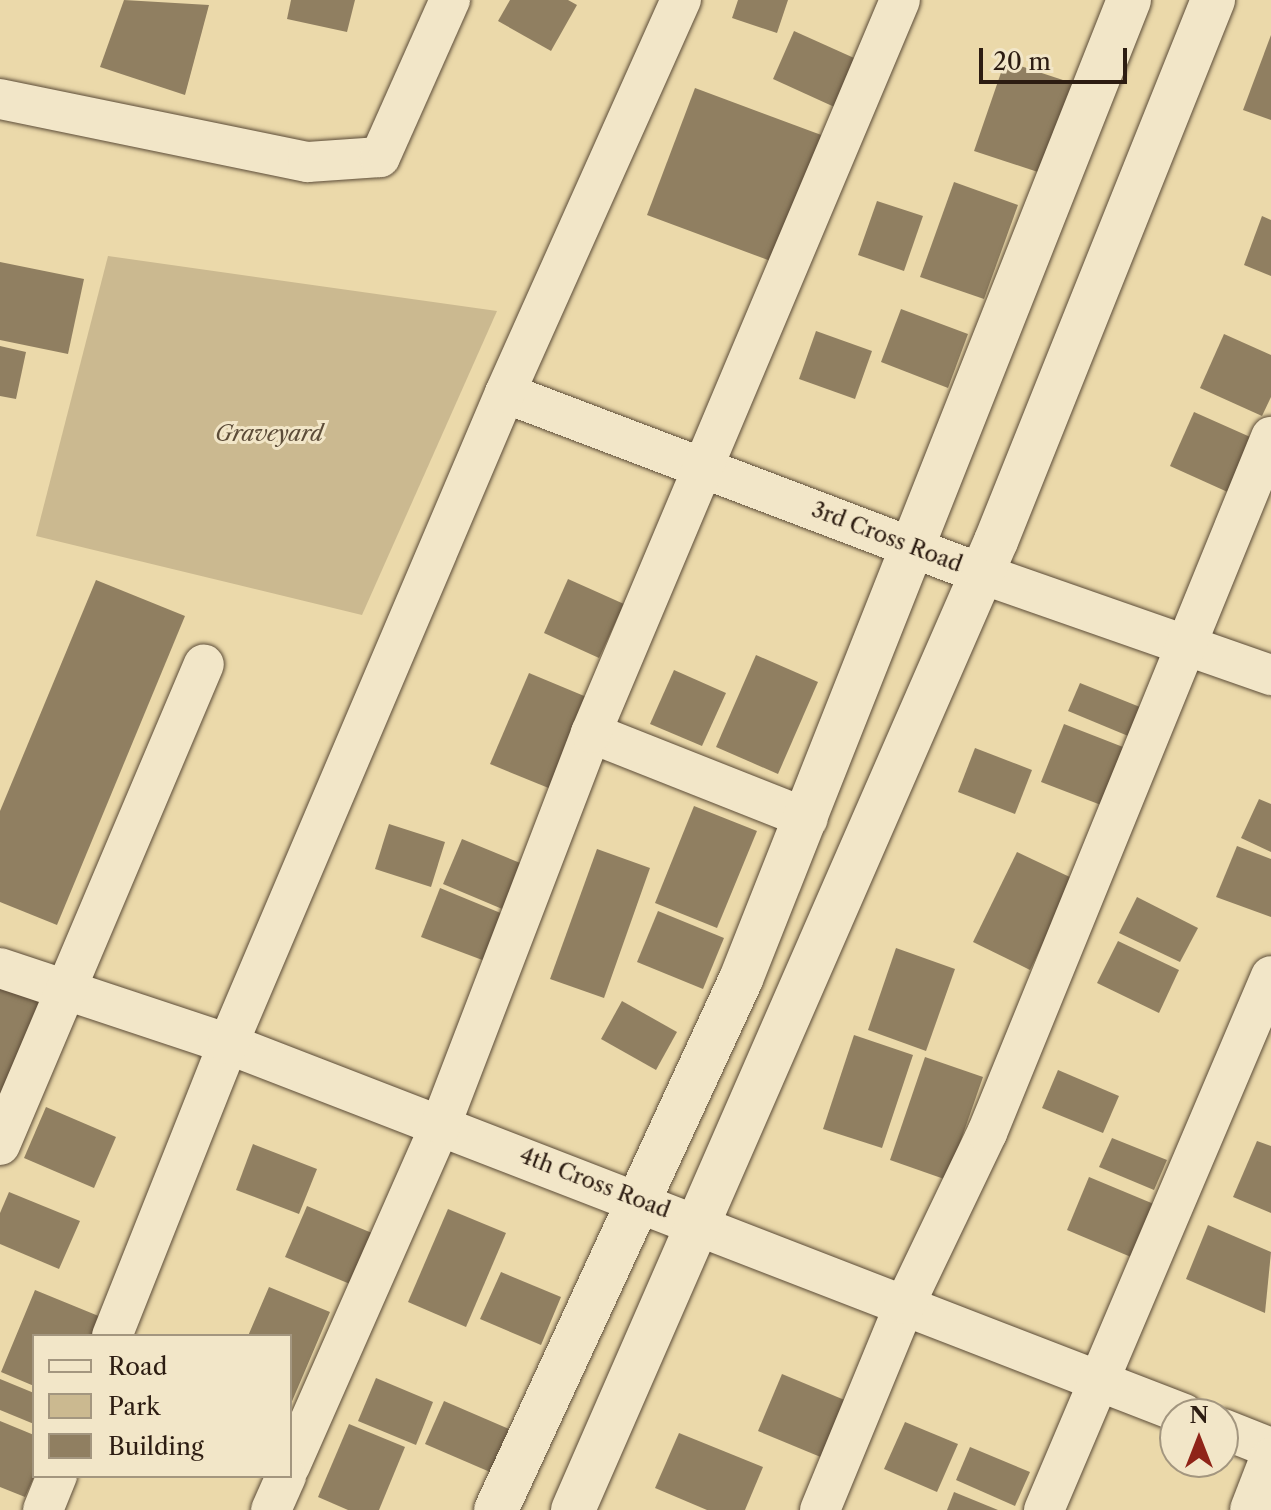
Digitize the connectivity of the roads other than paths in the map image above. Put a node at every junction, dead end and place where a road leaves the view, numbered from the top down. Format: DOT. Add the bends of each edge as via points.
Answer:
graph roads {
  1 [pos="450,0"];
  2 [pos="681,0"];
  3 [pos="900,0"];
  4 [pos="1129,0"];
  5 [pos="1213,0"];
  6 [pos="0,99"];
  7 [pos="505,393"];
  8 [pos="1271,437"];
  9 [pos="704,468"];
  10 [pos="912,547"];
  11 [pos="982,574"];
  12 [pos="1188,647"];
  13 [pos="204,664"];
  14 [pos="1271,675"];
  15 [pos="591,733"];
  16 [pos="808,819"];
  17 [pos="0,968"];
  18 [pos="1271,976"];
  19 [pos="64,991"];
  20 [pos="228,1044"];
  21 [pos="441,1124"];
  22 [pos="0,1145"];
  23 [pos="635,1197"];
  24 [pos="699,1223"];
  25 [pos="905,1304"];
  26 [pos="113,1334"];
  27 [pos="1101,1381"];
  28 [pos="1159,1404"];
  29 [pos="1239,1435"];
  30 [pos="1271,1448"];
  31 [pos="292,1461"];
  32 [pos="1271,1461"];
  33 [pos="56,1478"];
  34 [pos="285,1478"];
  35 [pos="43,1510"];
  36 [pos="271,1510"];
  37 [pos="496,1510"];
  38 [pos="573,1510"];
  39 [pos="820,1510"];
  40 [pos="1044,1510"];
  41 [pos="1252,1510"];
  1 -- 6 [label="street" via="380,157 308,162"];
  2 -- 7 [label="street"];
  3 -- 9 [label="street"];
  4 -- 10 [label="street"];
  5 -- 11 [label="street"];
  7 -- 9 [label="street, 3rd Cross Road"];
  7 -- 20 [label="street"];
  8 -- 12 [label="street"];
  9 -- 10 [label="street, 3rd Cross Road"];
  9 -- 15 [label="street"];
  10 -- 11 [label="street, 3rd Cross Road"];
  10 -- 16 [label="street"];
  11 -- 12 [label="street, 3rd Cross Road"];
  11 -- 24 [label="street"];
  12 -- 14 [label="street, 3rd Cross Road"];
  12 -- 25 [label="street" via="987,1133"];
  13 -- 19 [label="street"];
  15 -- 16 [label="street"];
  15 -- 21 [label="street"];
  16 -- 23 [label="street" via="741,979"];
  17 -- 19 [label="street, 4th Cross Road"];
  18 -- 27 [label="street"];
  19 -- 20 [label="street, 4th Cross Road"];
  19 -- 22 [label="street"];
  20 -- 21 [label="street, 4th Cross Road"];
  20 -- 26 [label="street"];
  21 -- 23 [label="street, 4th Cross Road"];
  21 -- 31 [label="street"];
  23 -- 24 [label="street, 4th Cross Road"];
  23 -- 37 [label="street"];
  24 -- 25 [label="street, 4th Cross Road"];
  24 -- 38 [label="street"];
  25 -- 27 [label="street, 4th Cross Road"];
  25 -- 39 [label="street"];
  27 -- 28 [label="street, 4th Cross Road"];
  27 -- 40 [label="street"];
  29 -- 30 [label="street"];
  32 -- 41 [label="street"];
  33 -- 35 [label="street"];
  34 -- 36 [label="street"];
}
